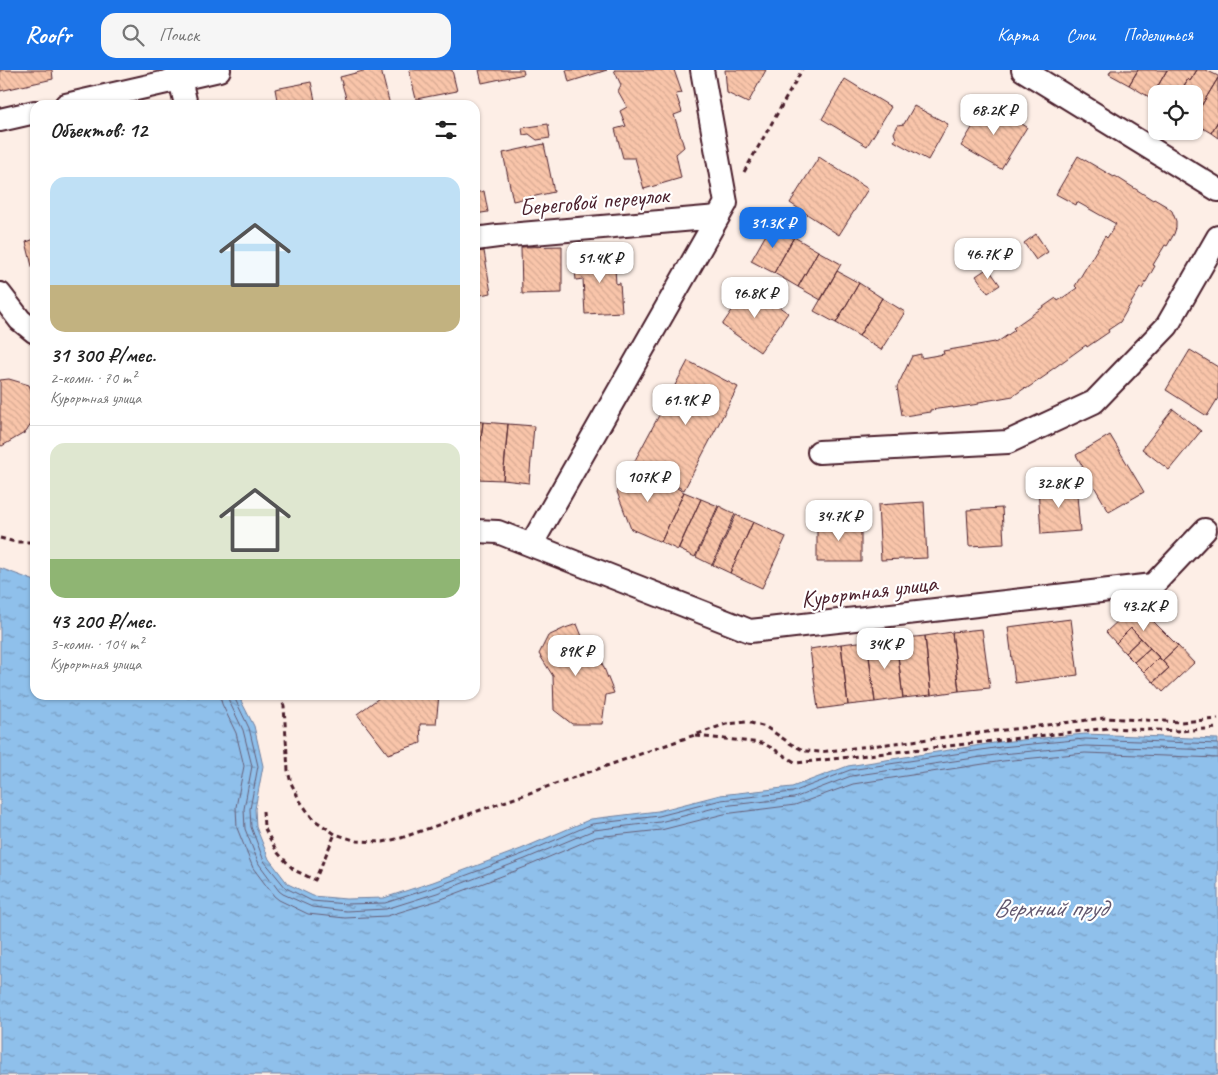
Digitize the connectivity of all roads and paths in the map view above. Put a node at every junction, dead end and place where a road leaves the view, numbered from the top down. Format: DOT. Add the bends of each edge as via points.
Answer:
graph roads {
  1 [pos="219,70"];
  2 [pos="702,70"];
  3 [pos="802,70"];
  4 [pos="1023,70"];
  5 [pos="179,74"];
  6 [pos="84,100"];
  7 [pos="185,100"];
  8 [pos="30,113"];
  9 [pos="0,120"];
  10 [pos="1218,190"];
  11 [pos="722,210"];
  12 [pos="1218,237"];
  13 [pos="480,238"];
  14 [pos="0,294"];
  15 [pos="30,328"];
  16 [pos="819,452"];
  17 [pos="1205,530"];
  18 [pos="480,531"];
  19 [pos="0,538"];
  20 [pos="30,542"];
  21 [pos="532,545"];
  22 [pos="282,700"];
  23 [pos="1218,719"];
  24 [pos="1218,728"];
  25 [pos="695,736"];
  26 [pos="263,811"];
  27 [pos="335,834"];
  1 -- 5 [label="street"];
  2 -- 11 [label="street"];
  3 -- 11 [label="path"];
  4 -- 10 [label="street"];
  5 -- 6 [label="street"];
  5 -- 7 [label="street"];
  8 -- 9 [label="street"];
  11 -- 13 [label="street, Береговой переулок"];
  11 -- 21 [label="street"];
  12 -- 16 [label="street" via="1167,326 1094,402 1008,442"];
  14 -- 15 [label="street"];
  17 -- 21 [label="street, Курортная улица" via="1153,584 750,631"];
  18 -- 21 [label="street, Курортная улица" via="498,532"];
  19 -- 20 [label="path"];
  22 -- 27 [label="path" via="291,783 313,819"];
  23 -- 25 [label="path" via="1181,722 1105,718 820,752 805,751 766,727 747,722 726,724"];
  24 -- 25 [label="path" via="1179,731 1109,728 796,763 762,743"];
  25 -- 27 [label="path" via="401,838 383,842 357,841"];
  26 -- 27 [label="path" via="264,827 277,852 294,870 315,880"];
}
